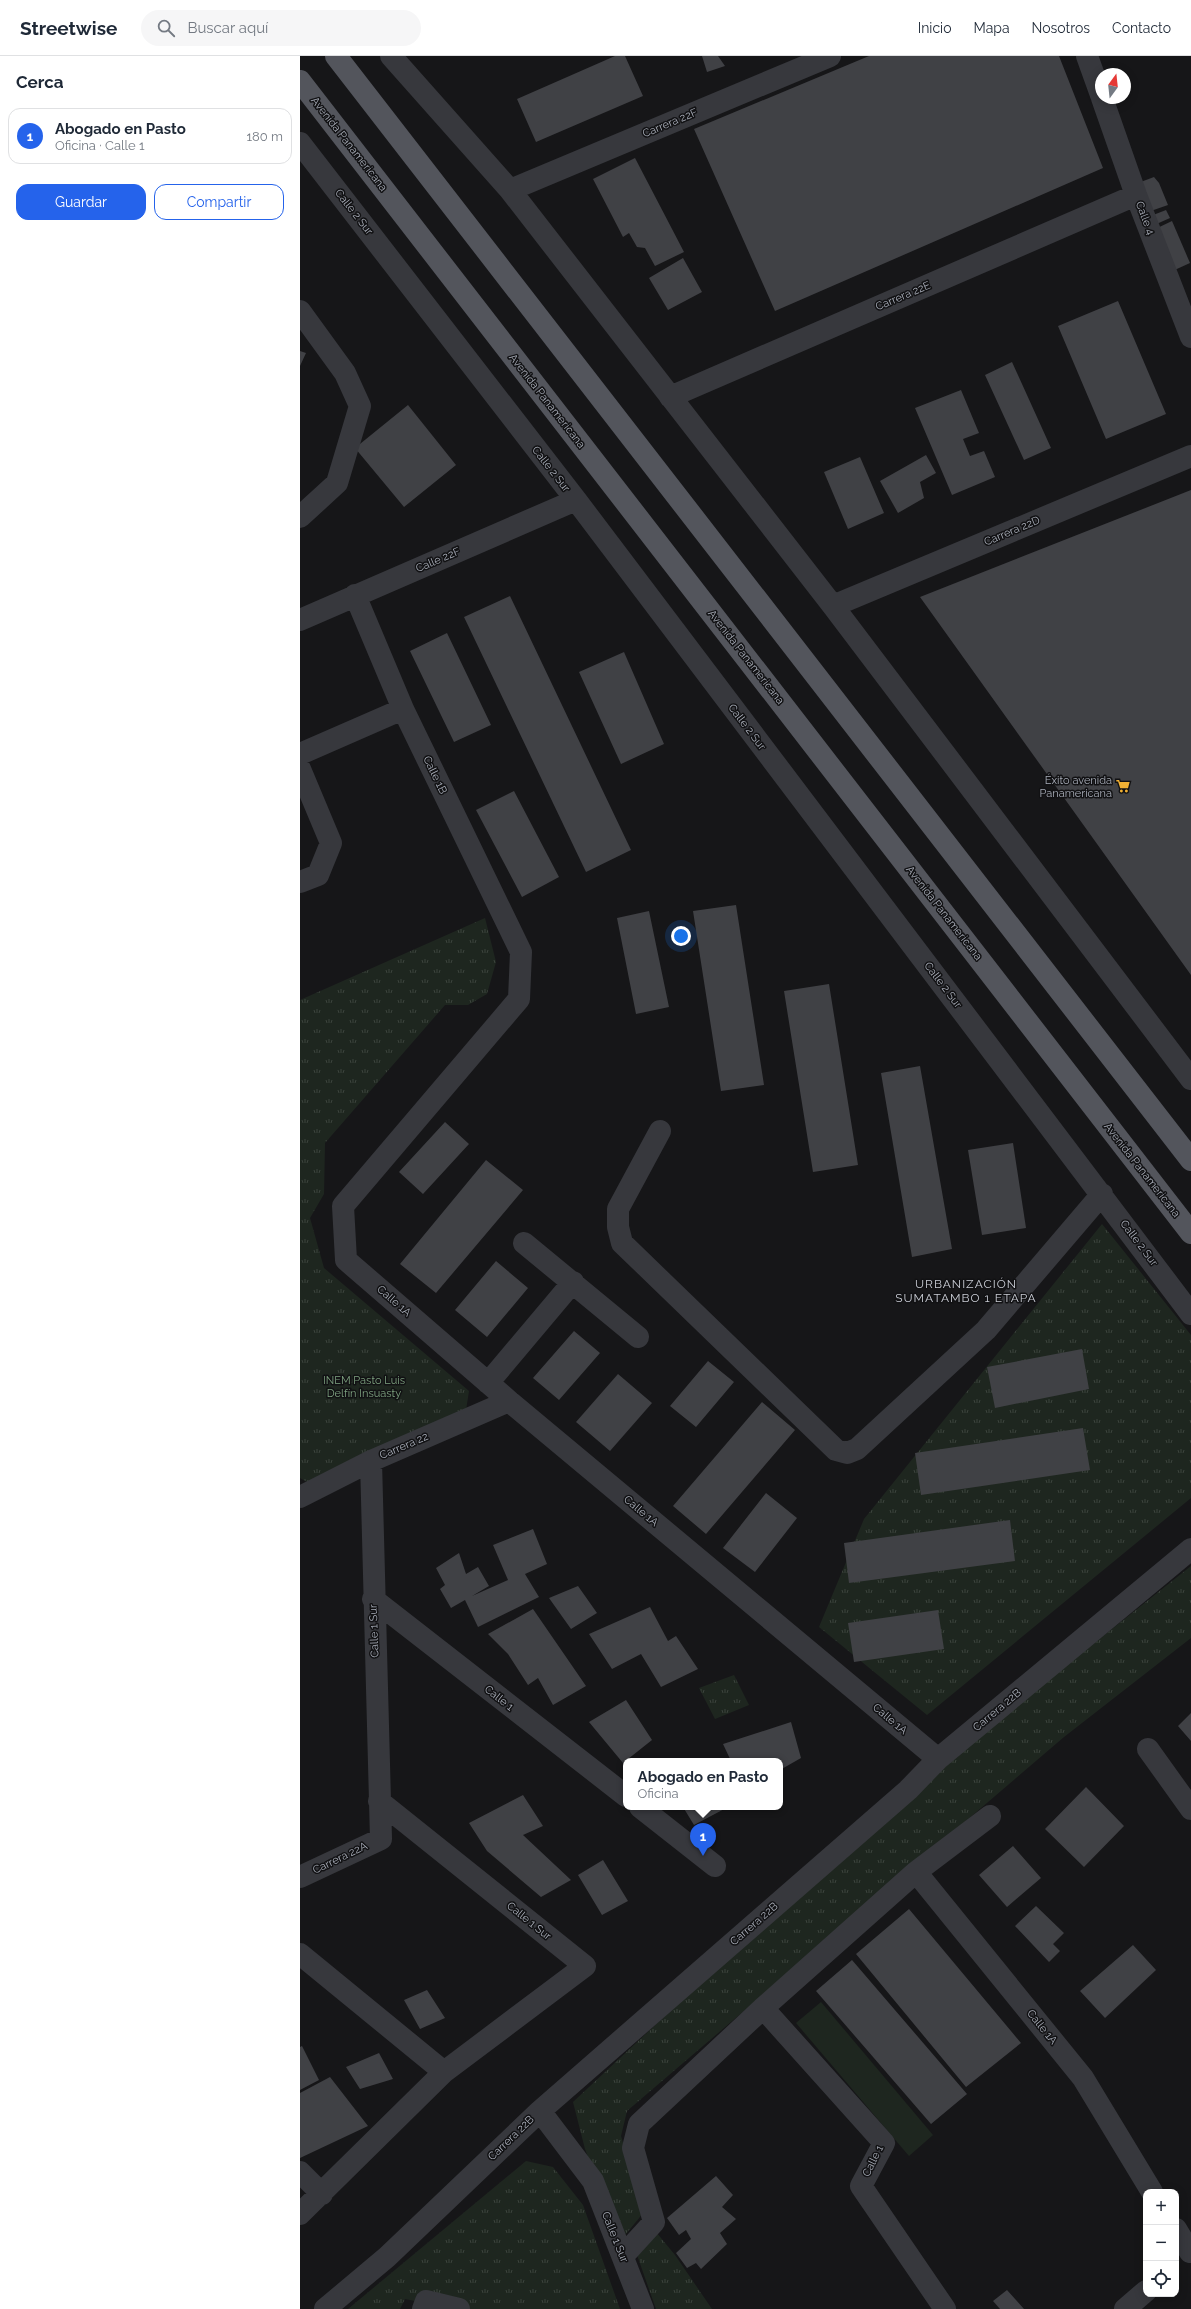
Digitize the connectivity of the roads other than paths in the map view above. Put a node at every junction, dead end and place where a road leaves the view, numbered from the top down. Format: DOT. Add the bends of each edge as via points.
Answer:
graph roads {
  1 [pos="336,56"];
  2 [pos="391,56"];
  3 [pos="1088,56"];
  4 [pos="823,57"];
  5 [pos="1095,76"];
  6 [pos="300,81"];
  7 [pos="1104,104"];
  8 [pos="300,143"];
  9 [pos="510,190"];
  10 [pos="1136,195"];
  11 [pos="300,311"];
  12 [pos="1191,337"];
  13 [pos="670,397"];
  14 [pos="1191,456"];
  15 [pos="576,500"];
  16 [pos="300,517"];
  17 [pos="355,595"];
  18 [pos="833,606"];
  19 [pos="300,620"];
  20 [pos="403,709"];
  21 [pos="300,754"];
  22 [pos="300,769"];
  23 [pos="300,882"];
  24 [pos="1191,1079"];
  25 [pos="660,1131"];
  26 [pos="1191,1160"];
  27 [pos="1102,1194"];
  28 [pos="1191,1233"];
  29 [pos="524,1243"];
  30 [pos="346,1260"];
  31 [pos="573,1282"];
  32 [pos="1191,1314"];
  33 [pos="638,1337"];
  34 [pos="488,1382"];
  35 [pos="509,1401"];
  36 [pos="371,1461"];
  37 [pos="300,1497"];
  38 [pos="1191,1549"];
  39 [pos="373,1599"];
  40 [pos="1148,1749"];
  41 [pos="938,1759"];
  42 [pos="623,1794"];
  43 [pos="379,1801"];
  44 [pos="1191,1809"];
  45 [pos="644,1810"];
  46 [pos="990,1816"];
  47 [pos="380,1839"];
  48 [pos="715,1866"];
  49 [pos="916,1872"];
  50 [pos="300,1877"];
  51 [pos="300,1954"];
  52 [pos="763,2008"];
  53 [pos="444,2072"];
  54 [pos="540,2111"];
  55 [pos="300,2172"];
  56 [pos="1150,2189"];
  57 [pos="322,2194"];
  58 [pos="300,2214"];
  59 [pos="1179,2237"];
  60 [pos="623,2256"];
  61 [pos="1186,2256"];
  62 [pos="1143,2294"];
  63 [pos="325,2309"];
  64 [pos="423,2309"];
  65 [pos="460,2309"];
  66 [pos="643,2309"];
  67 [pos="945,2309"];
  68 [pos="1125,2309"];
  1 -- 26 [label="main road"];
  2 -- 9 [label="street"];
  3 -- 5 [label="street"];
  4 -- 9 [label="street, Carrera 22F"];
  6 -- 28 [label="main road, Avenida Panamericana"];
  7 -- 10 [label="street, Calle 4"];
  8 -- 15 [label="street, Calle 2 Sur"];
  9 -- 13 [label="street"];
  10 -- 12 [label="street, Calle 4"];
  10 -- 13 [label="street, Carrera 22E"];
  11 -- 16 [label="street" via="345,373 360,406 337,483"];
  13 -- 18 [label="street"];
  14 -- 18 [label="street, Carrera 22D"];
  15 -- 17 [label="street, Calle 22F"];
  15 -- 27 [label="street, Calle 2 Sur"];
  17 -- 19 [label="street, Calle 22F"];
  17 -- 20 [label="street, Calle 1B"];
  18 -- 24 [label="street"];
  20 -- 21 [label="street"];
  20 -- 30 [label="street, Calle 1B" via="521,952 519,999 343,1206"];
  22 -- 23 [label="street" via="331,843 318,875"];
  25 -- 27 [label="street" via="618,1210 618,1227 622,1243 836,1450 846,1453 857,1449 986,1330"];
  27 -- 32 [label="street, Calle 2 Sur"];
  29 -- 31 [label="street"];
  30 -- 34 [label="street, Calle 1A"];
  31 -- 33 [label="street"];
  31 -- 34 [label="street"];
  34 -- 35 [label="street, Calle 1A"];
  35 -- 36 [label="street, Carrera 22"];
  35 -- 41 [label="street, Calle 1A"];
  36 -- 37 [label="street, Carrera 22"];
  36 -- 39 [label="street, Calle 1 Sur"];
  38 -- 41 [label="street, Carrera 22B"];
  39 -- 42 [label="street, Calle 1"];
  39 -- 43 [label="street, Calle 1 Sur"];
  40 -- 44 [label="street"];
  41 -- 54 [label="street, Carrera 22B" via="908,1790"];
  43 -- 47 [label="street, Calle 1 Sur"];
  43 -- 53 [label="street, Calle 1 Sur" via="585,1966"];
  45 -- 48 [label="street"];
  46 -- 49 [label="street"];
  47 -- 50 [label="street, Carrera 22A"];
  49 -- 52 [label="street"];
  49 -- 56 [label="street, Calle 1A" via="1083,2078"];
  51 -- 53 [label="street"];
  52 -- 60 [label="street" via="639,2124 633,2148 654,2222"];
  52 -- 67 [label="street, Calle 1" via="884,2143 861,2186"];
  53 -- 57 [label="street"];
  54 -- 60 [label="street, Calle 1 Sur" via="593,2182"];
  54 -- 63 [label="street, Carrera 22B" via="387,2257"];
  55 -- 57 [label="street"];
  57 -- 58 [label="street"];
  59 -- 61 [label="street"];
  60 -- 66 [label="street, Calle 1 Sur"];
  62 -- 68 [label="street"];
  64 -- 65 [label="street" via="426,2301"];
}
